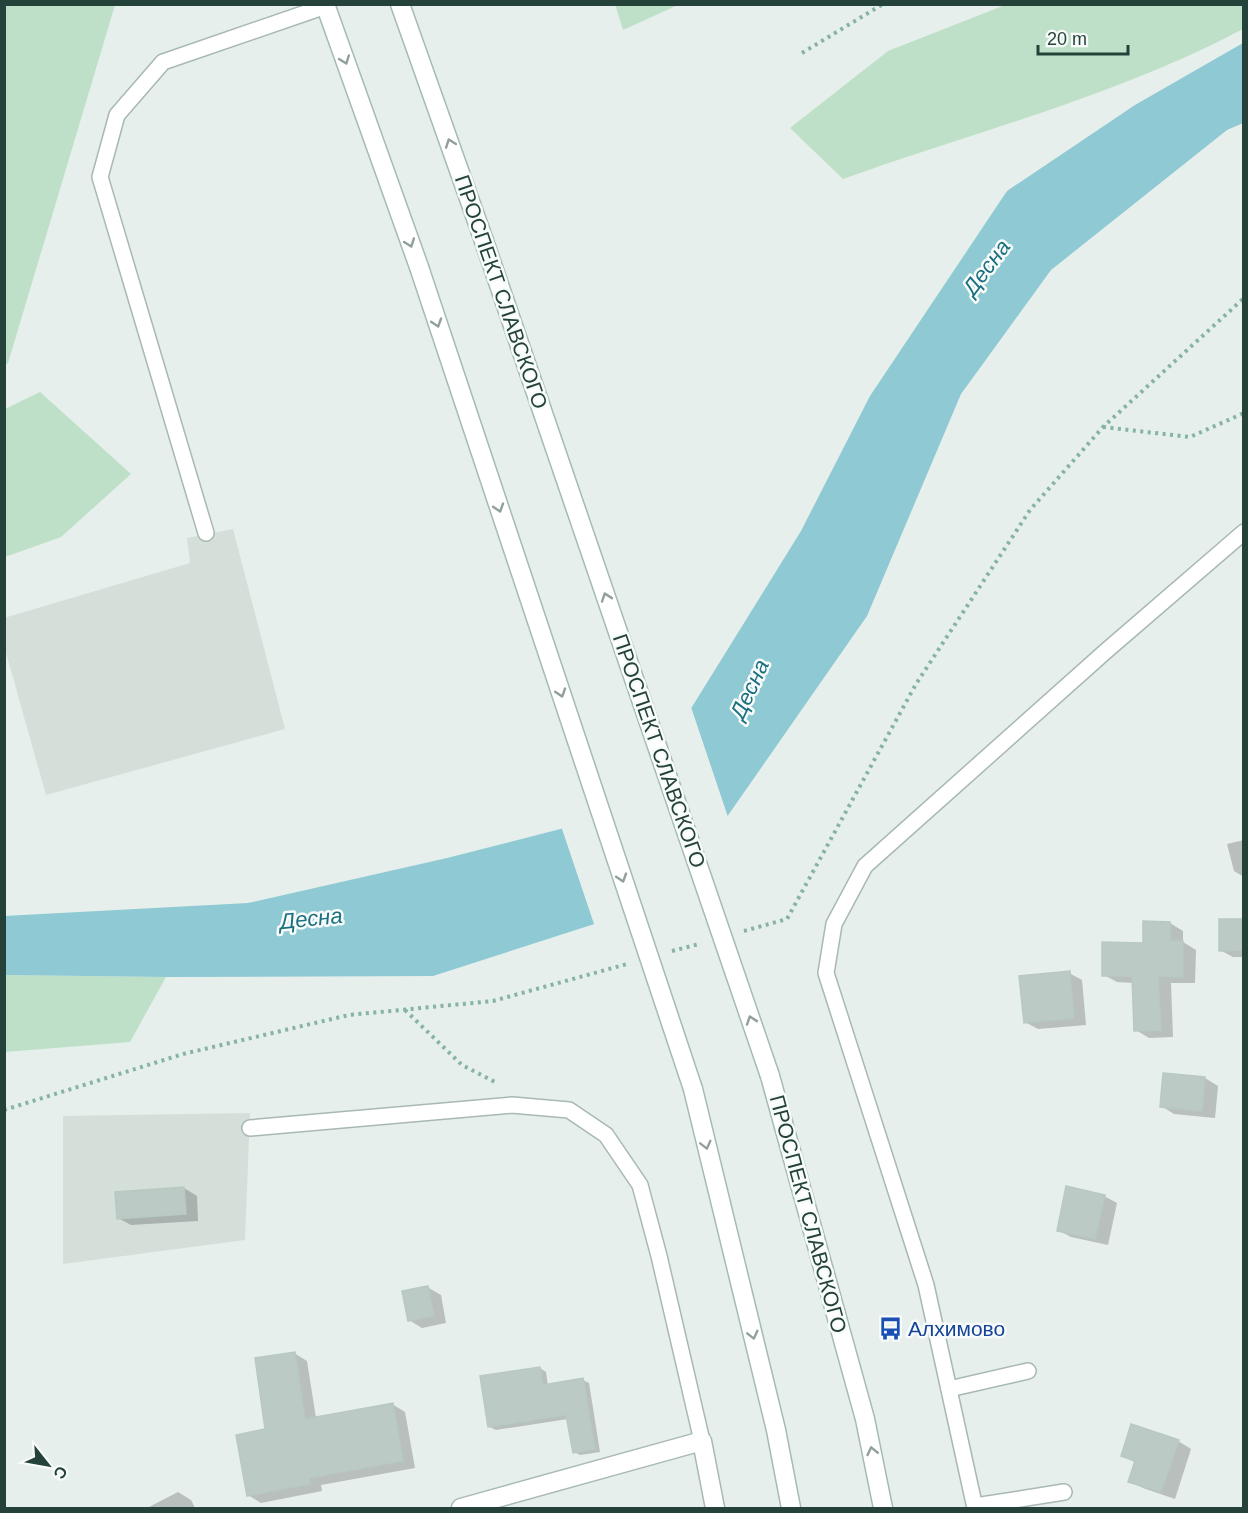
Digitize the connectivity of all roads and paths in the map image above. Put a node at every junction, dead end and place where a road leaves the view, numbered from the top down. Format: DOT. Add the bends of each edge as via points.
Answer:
graph roads {
  1 [pos="400,4"];
  2 [pos="883,4"];
  3 [pos="326,5"];
  4 [pos="802,53"];
  5 [pos="1244,298"];
  6 [pos="1244,413"];
  7 [pos="1103,427"];
  8 [pos="1244,532"];
  9 [pos="206,533"];
  10 [pos="742,932"];
  11 [pos="708,941"];
  12 [pos="663,954"];
  13 [pos="629,963"];
  14 [pos="404,1010"];
  15 [pos="502,1086"];
  16 [pos="4,1110"];
  17 [pos="250,1128"];
  18 [pos="1028,1371"];
  19 [pos="949,1389"];
  20 [pos="702,1441"];
  21 [pos="1064,1492"];
  22 [pos="975,1507"];
  23 [pos="461,1509"];
  24 [pos="715,1509"];
  25 [pos="791,1509"];
  26 [pos="883,1509"];
  26 -- 1 [label="main road, ПРОСПЕКТ СЛАВСКОГО, one-way, bridge" via="865,1419 770,1076"];
  2 -- 4 [label="path"];
  3 -- 9 [label="lane" via="163,62 117,116 100,177"];
  3 -- 25 [label="main road, one-way, bridge" via="419,267 693,1089 776,1430"];
  5 -- 7 [label="path"];
  6 -- 7 [label="path" via="1190,437"];
  7 -- 10 [label="path" via="1030,510 916,684 787,919"];
  8 -- 19 [label="lane" via="865,866 834,924 826,973 926,1285"];
  11 -- 12 [label="path"];
  13 -- 14 [label="path" via="493,1001"];
  14 -- 15 [label="path" via="462,1065"];
  14 -- 16 [label="path" via="349,1015 183,1054"];
  17 -- 20 [label="lane" via="512,1105 568,1110 597,1129 640,1185"];
  18 -- 19 [label="lane"];
  19 -- 22 [label="lane"];
  20 -- 23 [label="main road"];
  20 -- 24 [label="main road"];
  21 -- 22 [label="lane"];
}
